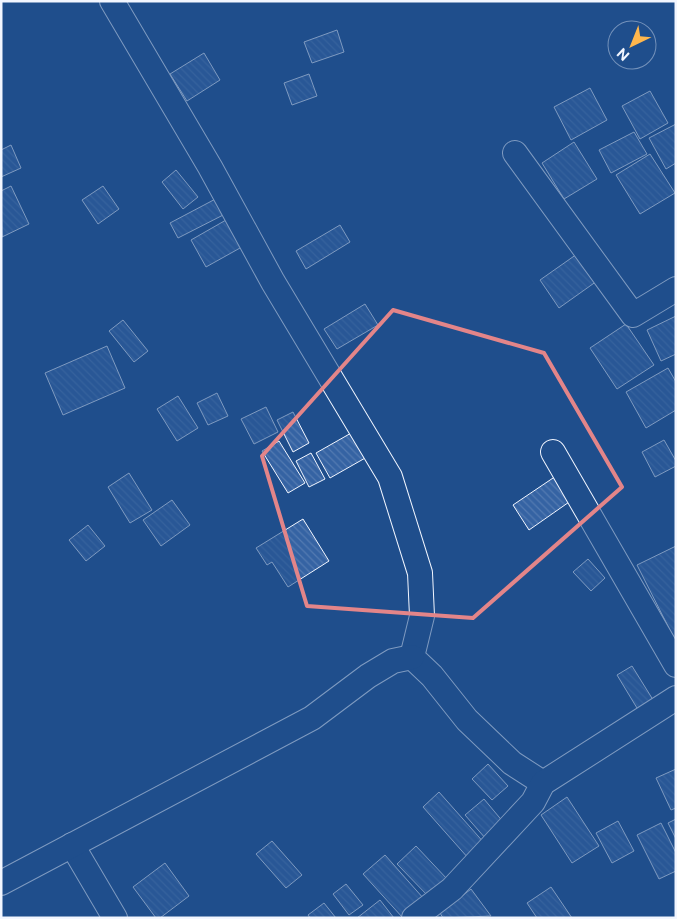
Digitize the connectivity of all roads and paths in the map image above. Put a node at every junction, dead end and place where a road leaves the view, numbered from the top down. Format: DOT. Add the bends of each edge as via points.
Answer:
graph roads {
  1 [pos="112,1"];
  2 [pos="515,154"];
  3 [pos="676,289"];
  4 [pos="553,452"];
  5 [pos="412,657"];
  6 [pos="676,665"];
  7 [pos="676,698"];
  8 [pos="543,783"];
  9 [pos="72,845"];
  10 [pos="1,883"];
  11 [pos="115,918"];
  12 [pos="414,918"];
  1 -- 5 [label="street" via="210,167 273,282 390,477 420,573 422,616"];
  2 -- 3 [label="street" via="633,315"];
  4 -- 6 [label="street"];
  5 -- 8 [label="street" via="432,676 467,720 512,764"];
  5 -- 9 [label="street" via="393,661 312,718"];
  7 -- 8 [label="street"];
  8 -- 12 [label="street" via="533,802 452,889"];
  9 -- 10 [label="street"];
  9 -- 11 [label="street"];
}
